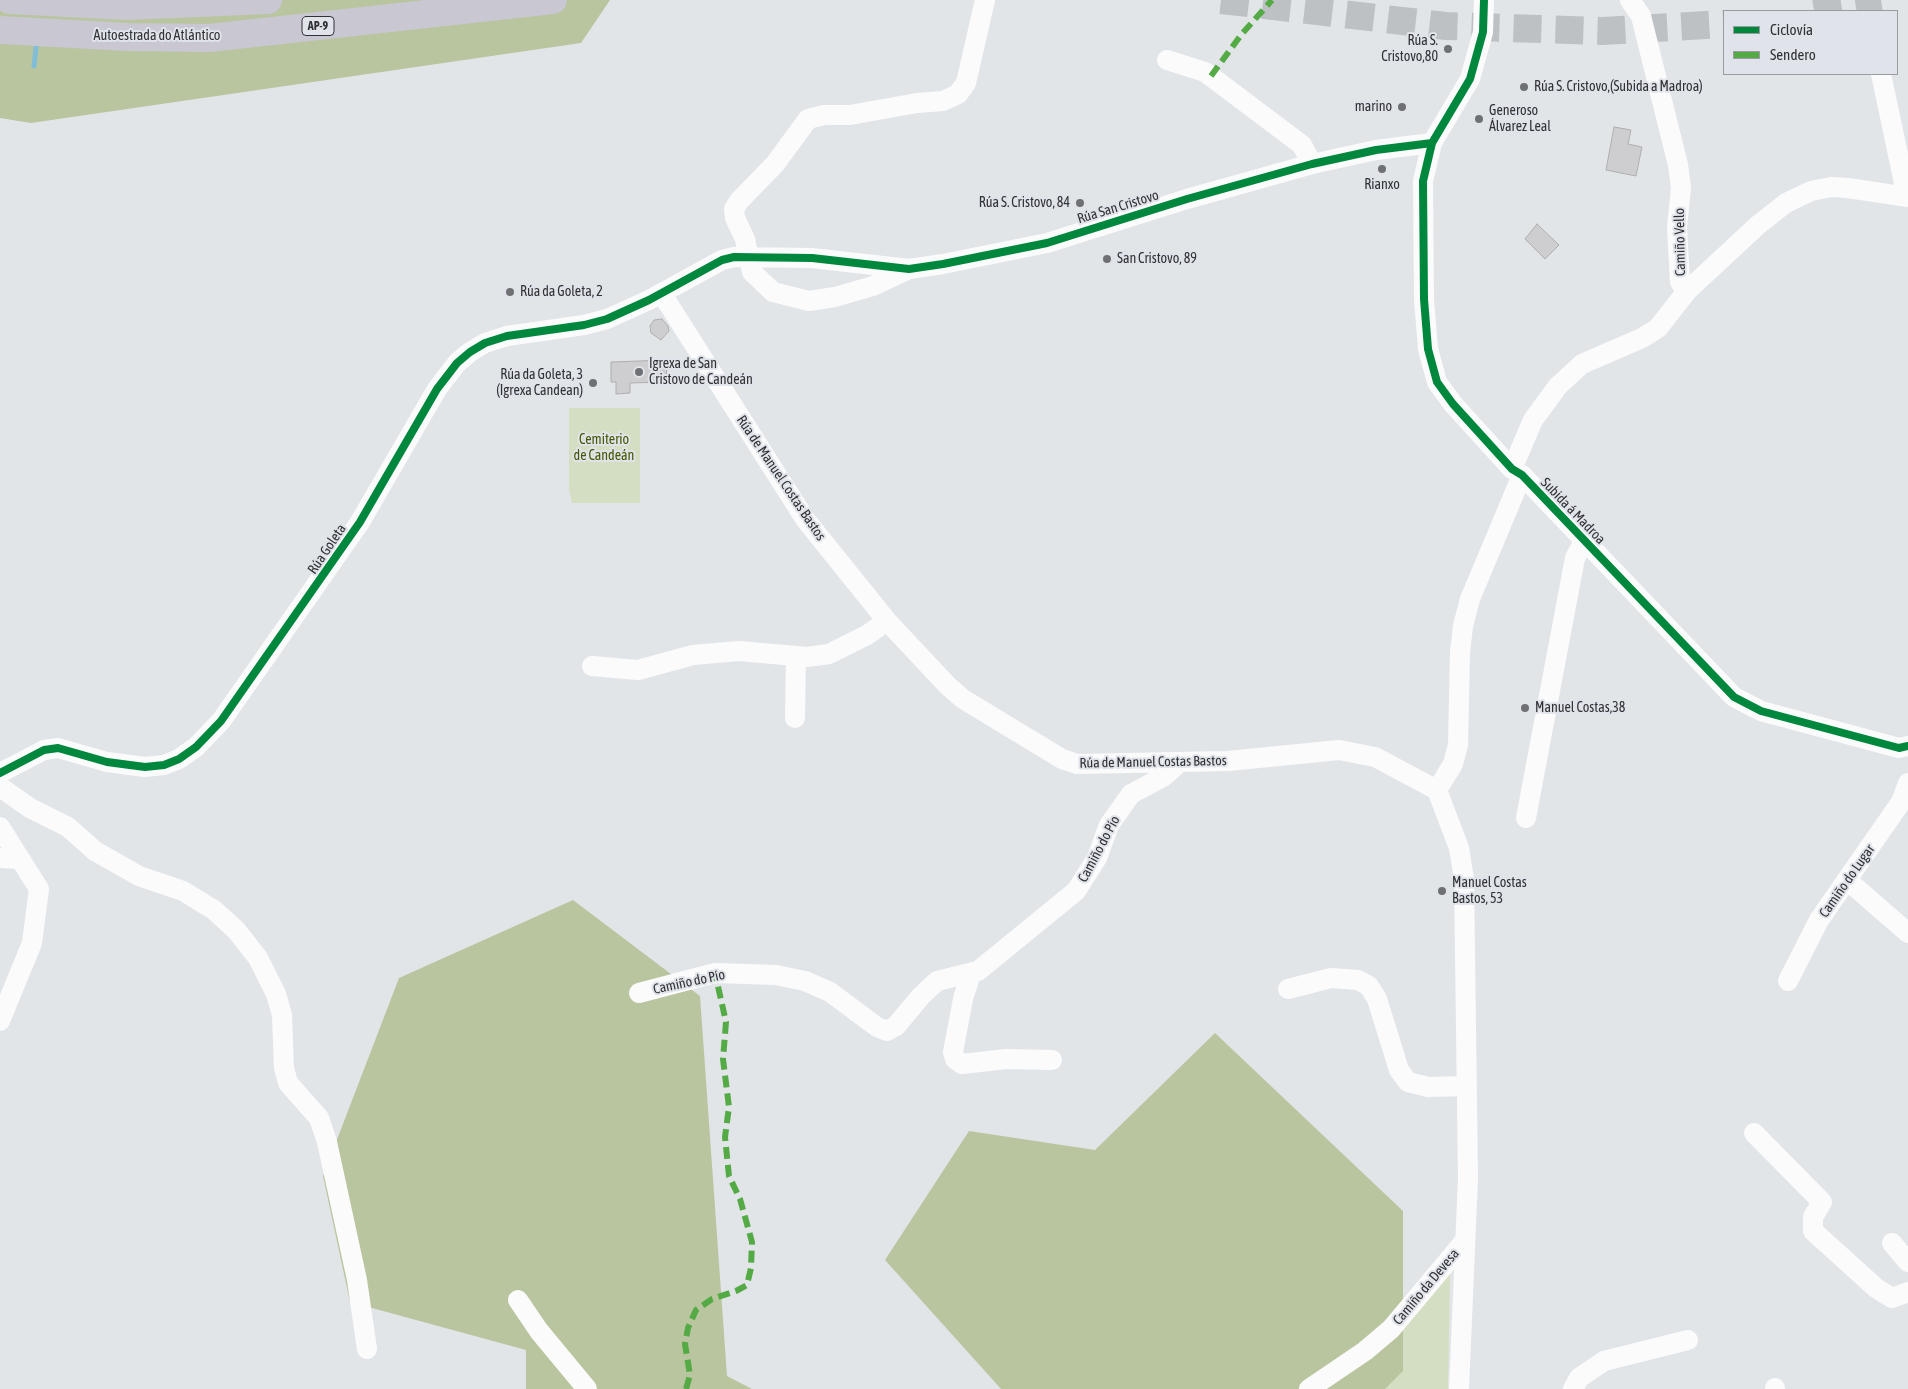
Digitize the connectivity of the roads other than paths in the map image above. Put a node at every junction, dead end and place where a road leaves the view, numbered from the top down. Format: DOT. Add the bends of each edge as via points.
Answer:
graph roads {
  1 [pos="9,0"];
  2 [pos="268,0"];
  3 [pos="553,0"];
  4 [pos="985,0"];
  5 [pos="1484,0"];
  6 [pos="1630,0"];
  7 [pos="0,30"];
  8 [pos="1166,60"];
  9 [pos="1881,75"];
  10 [pos="1432,144"];
  11 [pos="1312,164"];
  12 [pos="1906,196"];
  13 [pos="747,256"];
  14 [pos="909,268"];
  15 [pos="1687,291"];
  16 [pos="662,294"];
  17 [pos="1517,472"];
  18 [pos="1584,541"];
  19 [pos="886,621"];
  20 [pos="796,656"];
  21 [pos="592,666"];
  22 [pos="795,718"];
  23 [pos="1908,746"];
  24 [pos="1179,763"];
  25 [pos="0,773"];
  26 [pos="1908,783"];
  27 [pos="0,787"];
  28 [pos="1438,790"];
  29 [pos="1526,818"];
  30 [pos="0,827"];
  31 [pos="0,858"];
  32 [pos="20,859"];
  33 [pos="1847,880"];
  34 [pos="1908,933"];
  35 [pos="970,973"];
  36 [pos="1788,981"];
  37 [pos="1288,989"];
  38 [pos="639,993"];
  39 [pos="0,1021"];
  40 [pos="1052,1060"];
  41 [pos="1466,1086"];
  42 [pos="1754,1133"];
  43 [pos="1463,1243"];
  44 [pos="1892,1244"];
  45 [pos="1908,1262"];
  46 [pos="1908,1292"];
  47 [pos="518,1300"];
  48 [pos="1688,1340"];
  49 [pos="367,1349"];
  50 [pos="587,1389"];
  51 [pos="1309,1389"];
  52 [pos="1458,1389"];
  53 [pos="1574,1389"];
  1 -- 2 [label="highway" via="127,6"];
  3 -- 7 [label="highway, Autoestrada do Atlántico / AP-9" via="209,38"];
  4 -- 13 [label="street" via="966,83 958,94 942,101 850,115 815,116 802,126 775,164 734,209"];
  5 -- 10 [label="street" via="1483,32 1470,79"];
  6 -- 15 [label="street, Camiño Vello" via="1641,16 1678,165 1681,188 1677,228 1680,282"];
  8 -- 11 [label="street" via="1205,72 1302,145"];
  9 -- 12 [label="street"];
  10 -- 11 [label="street, Rúa San Cristovo" via="1376,150"];
  10 -- 17 [label="street, Subida á Madroa" via="1423,181 1422,239 1431,366 1437,382 1453,404"];
  11 -- 14 [label="street, Rúa San Cristovo" via="1047,242 990,256"];
  12 -- 15 [label="street" via="1831,187 1811,191 1786,203"];
  13 -- 14 [label="street, Rúa San Cristovo" via="812,258"];
  13 -- 14 [label="street, Rúa San Cristovo" via="752,272 773,292 809,301 873,286"];
  13 -- 16 [label="street, Rúa San Cristovo" via="722,260"];
  15 -- 17 [label="street, Camiño Vello" via="1658,328 1582,364 1558,386 1533,420"];
  16 -- 19 [label="street, Rúa de Manuel Costas Bastos" via="805,519"];
  16 -- 25 [label="street, Rúa Goleta" via="600,321 507,336 485,343 457,363 437,389 360,522 221,721 196,747 171,762 145,768 107,762 58,748 44,750"];
  17 -- 18 [label="street, Subida á Madroa"];
  17 -- 28 [label="street" via="1463,626 1458,745 1453,764"];
  18 -- 23 [label="street, Subida á Madroa" via="1734,696 1761,711 1899,748"];
  18 -- 29 [label="street, Subida á Madroa" via="1575,558"];
  19 -- 20 [label="street" via="829,654"];
  19 -- 24 [label="street, Rúa de Manuel Costas Bastos" via="963,699 1062,758 1092,765"];
  20 -- 21 [label="street" via="739,651 693,655 638,670"];
  20 -- 22 [label="street"];
  24 -- 28 [label="street, Rúa de Manuel Costas Bastos" via="1339,750 1375,757"];
  24 -- 35 [label="street, Camiño do Pío" via="1163,777 1131,794 1109,825 1097,858 1076,891 978,971"];
  26 -- 33 [label="street, Camiño do Lugar" via="1900,802"];
  27 -- 49 [label="street" via="68,828 95,851 117,864 139,876 183,891 214,910 236,930 258,958 276,994 282,1015 284,1068 288,1083 319,1118 327,1142 357,1280"];
  28 -- 41 [label="street, Camiño da Devesa" via="1459,848 1464,879"];
  30 -- 32 [label="street"];
  31 -- 32 [label="street"];
  32 -- 39 [label="street" via="40,889 32,943"];
  33 -- 34 [label="street"];
  33 -- 36 [label="street, Camiño do Lugar" via="1819,920"];
  35 -- 38 [label="street, Camiño do Pío" via="937,981 896,1026 886,1031 830,992 805,981 776,975 715,973"];
  35 -- 40 [label="street" via="953,1052 955,1060 962,1064"];
  37 -- 41 [label="street" via="1332,978 1358,980 1369,986 1377,999 1399,1070 1408,1082 1428,1087"];
  41 -- 43 [label="street, Camiño da Devesa" via="1468,1178"];
  42 -- 46 [label="street" via="1822,1202 1813,1217 1813,1231 1876,1288 1892,1298"];
  43 -- 51 [label="street, Camiño da Devesa" via="1391,1329"];
  43 -- 52 [label="street"];
  44 -- 45 [label="street"];
  47 -- 50 [label="street"];
  48 -- 53 [label="street" via="1604,1361 1579,1378"];
}
